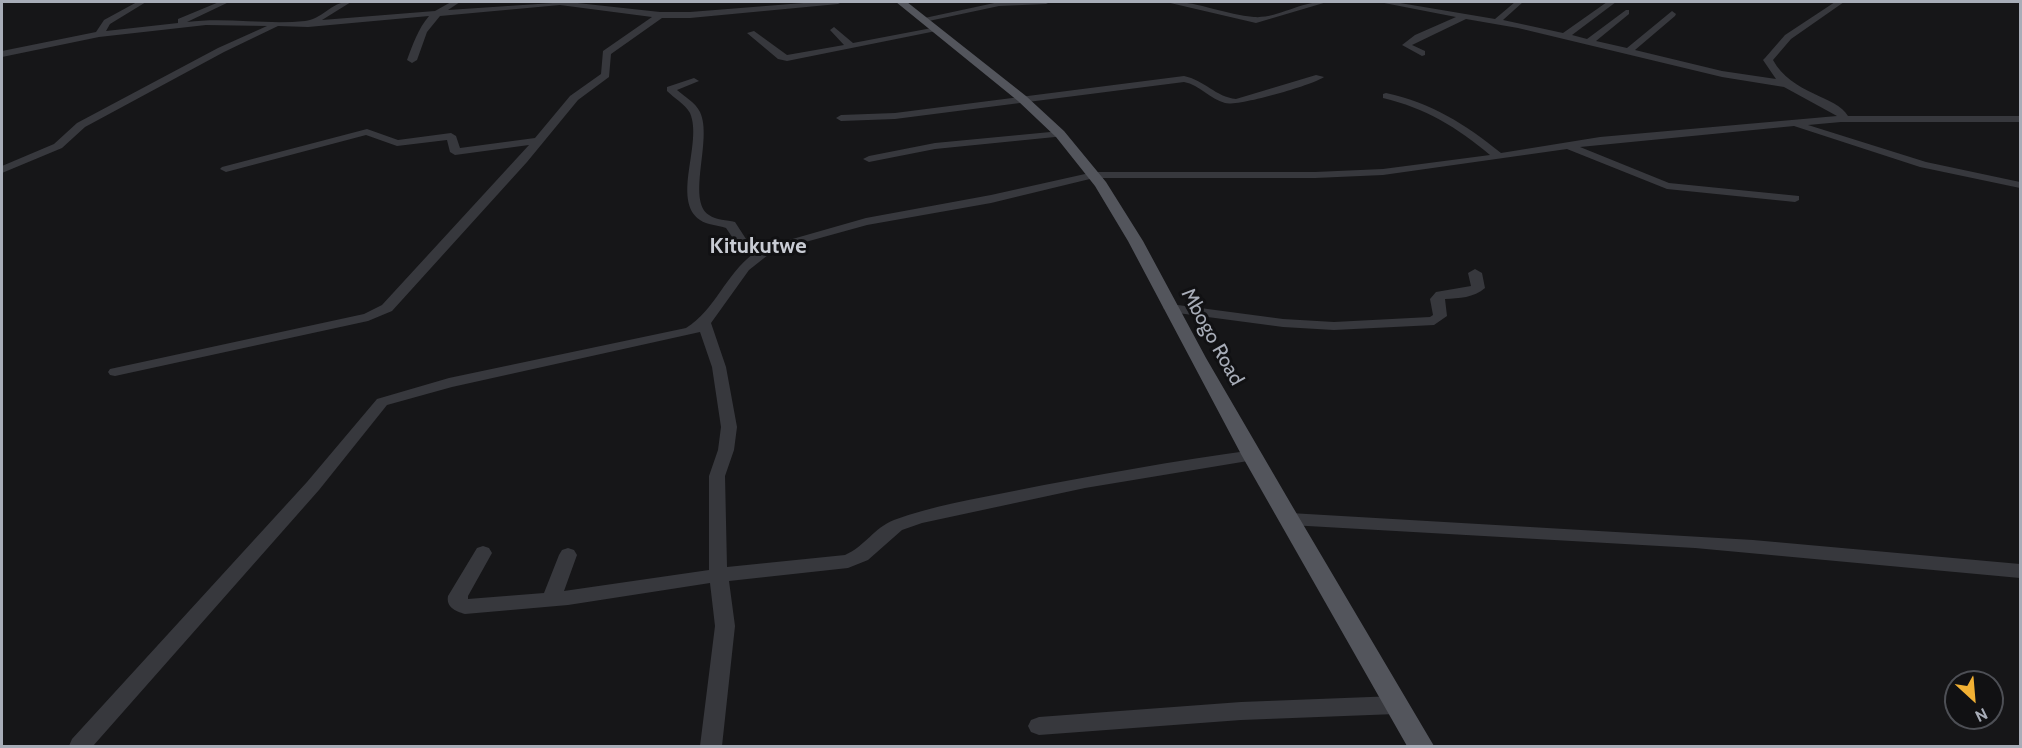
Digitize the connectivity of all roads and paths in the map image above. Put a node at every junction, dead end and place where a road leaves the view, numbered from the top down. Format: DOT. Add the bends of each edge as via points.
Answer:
graph roads {
  1 [pos="142,2"];
  2 [pos="225,2"];
  3 [pos="347,2"];
  4 [pos="456,2"];
  5 [pos="838,2"];
  6 [pos="901,2"];
  7 [pos="1046,2"];
  8 [pos="1170,2"];
  9 [pos="1323,2"];
  10 [pos="1383,2"];
  11 [pos="1519,2"];
  12 [pos="1612,2"];
  13 [pos="1840,2"];
  14 [pos="612,5"];
  15 [pos="1626,12"];
  16 [pos="434,14"];
  17 [pos="1672,14"];
  18 [pos="660,15"];
  19 [pos="1465,16"];
  20 [pos="1497,21"];
  21 [pos="308,24"];
  22 [pos="930,24"];
  23 [pos="173,25"];
  24 [pos="277,25"];
  25 [pos="834,30"];
  26 [pos="751,33"];
  27 [pos="99,34"];
  28 [pos="1564,37"];
  29 [pos="1588,43"];
  30 [pos="851,46"];
  31 [pos="1422,52"];
  32 [pos="1627,53"];
  33 [pos="2,54"];
  34 [pos="412,60"];
  35 [pos="1319,77"];
  36 [pos="694,81"];
  37 [pos="1787,84"];
  38 [pos="1386,96"];
  39 [pos="1024,99"];
  40 [pos="841,118"];
  41 [pos="1841,118"];
  42 [pos="2019,120"];
  43 [pos="1792,123"];
  44 [pos="1061,134"];
  45 [pos="537,141"];
  46 [pos="1567,145"];
  47 [pos="1500,158"];
  48 [pos="869,159"];
  49 [pos="226,169"];
  50 [pos="2,170"];
  51 [pos="1094,175"];
  52 [pos="2020,185"];
  53 [pos="1795,198"];
  54 [pos="761,254"];
  55 [pos="1475,273"];
  56 [pos="1170,308"];
  57 [pos="704,323"];
  58 [pos="115,372"];
  59 [pos="1254,455"];
  60 [pos="1290,519"];
  61 [pos="483,553"];
  62 [pos="568,555"];
  63 [pos="2020,571"];
  64 [pos="720,575"];
  65 [pos="551,599"];
  66 [pos="1396,705"];
  67 [pos="1039,726"];
  68 [pos="80,747"];
  69 [pos="711,747"];
  70 [pos="1420,747"];
  1 -- 27 [label="street" via="107,22"];
  2 -- 23 [label="street"];
  3 -- 21 [label="street"];
  4 -- 16 [label="street"];
  5 -- 18 [label="street"];
  6 -- 22 [label="main road, Mbogo Road"];
  7 -- 22 [label="street" via="999,3"];
  8 -- 9 [label="street" via="1256,20"];
  10 -- 19 [label="street"];
  11 -- 20 [label="street"];
  12 -- 28 [label="street"];
  13 -- 37 [label="street" via="1799,28 1771,54 1770,66"];
  14 -- 16 [label="street" via="560,3"];
  14 -- 18 [label="street"];
  15 -- 29 [label="street"];
  16 -- 21 [label="street"];
  16 -- 34 [label="street" via="425,23"];
  17 -- 32 [label="street"];
  18 -- 45 [label="street" via="606,53 606,75 580,92"];
  19 -- 20 [label="street"];
  19 -- 31 [label="street" via="1406,45"];
  20 -- 28 [label="street"];
  21 -- 24 [label="street"];
  22 -- 30 [label="street"];
  22 -- 39 [label="main road, Mbogo Road" via="993,70"];
  23 -- 24 [label="street"];
  23 -- 27 [label="street"];
  24 -- 50 [label="street" via="221,50 88,121 58,146"];
  25 -- 30 [label="street"];
  26 -- 30 [label="street" via="783,58"];
  27 -- 33 [label="street"];
  28 -- 29 [label="street"];
  29 -- 32 [label="street"];
  32 -- 37 [label="street"];
  35 -- 39 [label="street" via="1236,102 1223,101 1194,81 1184,79"];
  36 -- 54 [label="street" via="670,89 688,104 699,123 701,145 693,198 697,209 707,219 731,225 741,241"];
  37 -- 41 [label="street" via="1833,107 1844,115"];
  38 -- 47 [label="street" via="1408,100 1454,120"];
  39 -- 40 [label="street" via="884,117"];
  39 -- 44 [label="main road, Mbogo Road"];
  41 -- 42 [label="street"];
  41 -- 43 [label="street"];
  43 -- 46 [label="street"];
  43 -- 52 [label="street" via="1924,165"];
  44 -- 48 [label="street" via="966,142"];
  44 -- 51 [label="main road, Mbogo Road"];
  45 -- 49 [label="street" via="455,152 452,136 397,143 367,132"];
  45 -- 58 [label="street" via="387,308 368,317"];
  46 -- 47 [label="street"];
  46 -- 53 [label="street" via="1666,186"];
  47 -- 51 [label="street" via="1354,174"];
  51 -- 54 [label="street" via="820,233"];
  51 -- 56 [label="main road, Mbogo Road"];
  54 -- 57 [label="street" via="744,267"];
  55 -- 56 [label="street" via="1478,288 1441,295 1437,299 1440,316 1434,321 1334,326"];
  56 -- 59 [label="main road, Mbogo Road"];
  57 -- 64 [label="street" via="719,367 729,427 717,476"];
  57 -- 68 [label="street" via="667,338 449,383 382,402 313,486"];
  59 -- 60 [label="main road, Mbogo Road"];
  59 -- 64 [label="street" via="1055,488 918,518 896,526 856,559 848,561"];
  60 -- 63 [label="street" via="1427,530 1754,546"];
  60 -- 66 [label="main road, Mbogo Road"];
  61 -- 65 [label="street" via="457,602 475,608"];
  62 -- 65 [label="street"];
  64 -- 65 [label="street"];
  64 -- 69 [label="street" via="725,626"];
  66 -- 67 [label="street" via="1241,711"];
  66 -- 70 [label="main road, Mbogo Road"];
}
